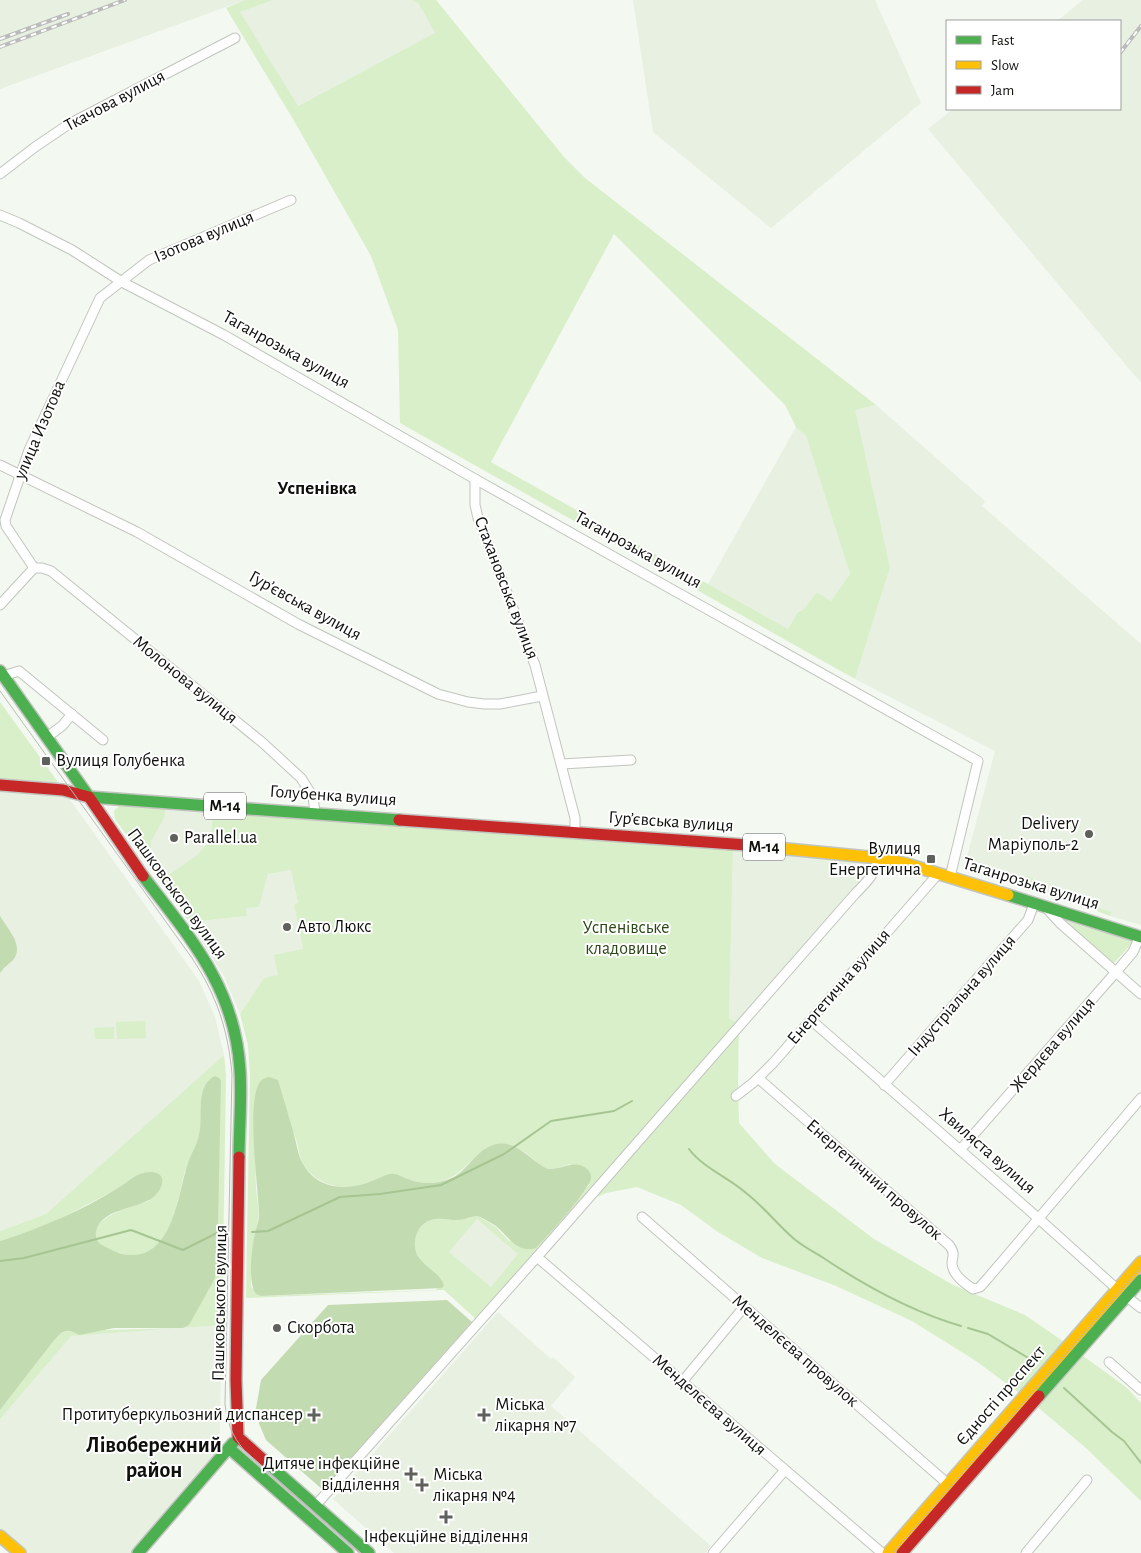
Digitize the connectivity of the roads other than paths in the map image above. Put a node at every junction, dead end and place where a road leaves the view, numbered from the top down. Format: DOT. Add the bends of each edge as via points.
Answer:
graph roads {
  1 [pos="235,38"];
  2 [pos="0,174"];
  3 [pos="291,200"];
  4 [pos="0,215"];
  5 [pos="122,282"];
  6 [pos="0,465"];
  7 [pos="21,474"];
  8 [pos="475,478"];
  9 [pos="34,568"];
  10 [pos="0,605"];
  11 [pos="2,674"];
  12 [pos="542,696"];
  13 [pos="72,714"];
  14 [pos="47,737"];
  15 [pos="103,740"];
  16 [pos="631,760"];
  17 [pos="562,764"];
  18 [pos="0,785"];
  19 [pos="89,796"];
  20 [pos="315,812"];
  21 [pos="575,832"];
  22 [pos="879,858"];
  23 [pos="938,874"];
  24 [pos="950,877"];
  25 [pos="1034,904"];
  26 [pos="1061,918"];
  27 [pos="1140,936"];
  28 [pos="1116,972"];
  29 [pos="1141,994"];
  30 [pos="810,1020"];
  31 [pos="758,1078"];
  32 [pos="884,1085"];
  33 [pos="736,1096"];
  34 [pos="1141,1098"];
  35 [pos="960,1150"];
  36 [pos="642,1217"];
  37 [pos="1038,1218"];
  38 [pos="537,1258"];
  39 [pos="1141,1262"];
  40 [pos="1141,1280"];
  41 [pos="1117,1289"];
  42 [pos="1127,1297"];
  43 [pos="744,1307"];
  44 [pos="1141,1308"];
  45 [pos="1109,1362"];
  46 [pos="682,1382"];
  47 [pos="1141,1390"];
  48 [pos="236,1408"];
  49 [pos="238,1437"];
  50 [pos="229,1448"];
  51 [pos="785,1470"];
  52 [pos="1087,1480"];
  53 [pos="948,1484"];
  54 [pos="316,1506"];
  55 [pos="306,1516"];
  56 [pos="0,1536"];
  57 [pos="20,1553"];
  58 [pos="138,1553"];
  59 [pos="348,1553"];
  60 [pos="369,1553"];
  61 [pos="713,1553"];
  62 [pos="882,1553"];
  63 [pos="888,1553"];
  64 [pos="902,1553"];
  65 [pos="1026,1553"];
  1 -- 2 [label="street, Ткачова вулиця" via="69,124"];
  3 -- 5 [label="street, Ізотова вулиця" via="149,260"];
  4 -- 5 [label="street, Таганрозька вулиця" via="72,250"];
  5 -- 7 [label="street, улица Изотова" via="106,292 96,305"];
  5 -- 8 [label="street, Таганрозька вулиця" via="224,335"];
  6 -- 7 [label="street, Гур’євська вулиця"];
  7 -- 9 [label="street, улица Изотова" via="5,523"];
  7 -- 12 [label="street, Гур’євська вулиця" via="137,532 298,624 438,694 484,704"];
  8 -- 12 [label="street, Стахановська вулиця" via="478,518 529,648"];
  8 -- 24 [label="street, Таганрозька вулиця" via="978,761"];
  9 -- 10 [label="street"];
  9 -- 20 [label="street, Молонова вулиця" via="51,571 263,743 309,788"];
  11 -- 13 [label="street" via="19,671"];
  11 -- 14 [label="main road, Пашковського вулиця"];
  12 -- 17 [label="street"];
  13 -- 14 [label="street"];
  13 -- 15 [label="street"];
  14 -- 19 [label="main road, Пашковського вулиця"];
  16 -- 17 [label="street"];
  17 -- 21 [label="street" via="575,818"];
  18 -- 19 [label="main road, Голубенка вулиця" via="63,790"];
  19 -- 20 [label="main road, Голубенка вулиця / М-14"];
  19 -- 48 [label="main road, Пашковського вулиця" via="129,858 200,952 220,986 234,1025 240,1070"];
  20 -- 21 [label="main road, Голубенка вулиця / М-14"];
  21 -- 22 [label="main road, Гур’євська вулиця / М-14"];
  22 -- 23 [label="main road, Гур’євська вулиця / М-14"];
  22 -- 38 [label="street" via="869,881"];
  23 -- 24 [label="main road, Гур’євська вулиця / М-14"];
  23 -- 30 [label="street, Енергетична вулиця"];
  24 -- 25 [label="main road, Таганрозька вулиця / М-14"];
  25 -- 26 [label="main road, Таганрозька вулиця / М-14" via="1046,907"];
  25 -- 32 [label="street, Індустріальна вулиця" via="1028,920"];
  26 -- 27 [label="main road, Таганрозька вулиця / М-14"];
  26 -- 28 [label="street"];
  27 -- 28 [label="street, Жердєва вулиця" via="1133,952"];
  28 -- 29 [label="street"];
  28 -- 35 [label="street, Жердєва вулиця"];
  30 -- 31 [label="street, Енергетична вулиця"];
  30 -- 32 [label="street, Хвиляста вулиця"];
  31 -- 33 [label="street, Енергетична вулиця"];
  31 -- 37 [label="street, Енергетичний провулок" via="949,1245 954,1255 954,1271 970,1287 975,1289 982,1284"];
  32 -- 35 [label="street, Хвиляста вулиця"];
  34 -- 37 [label="street"];
  35 -- 37 [label="street, Хвиляста вулиця"];
  36 -- 43 [label="street, Менделєєва провулок"];
  37 -- 41 [label="street, Хвиляста вулиця"];
  38 -- 46 [label="street, Менделєєва вулиця"];
  38 -- 54 [label="street"];
  39 -- 41 [label="main road, Єдності проспект"];
  40 -- 42 [label="main road, Єдності проспект"];
  41 -- 42 [label="main road, Хвиляста вулиця"];
  41 -- 53 [label="main road, Єдності проспект"];
  42 -- 44 [label="street, Хвиляста вулиця"];
  42 -- 64 [label="main road, Єдності проспект"];
  43 -- 46 [label="street"];
  43 -- 53 [label="street, Менделєєва провулок"];
  45 -- 47 [label="street"];
  46 -- 51 [label="street, Менделєєва вулиця"];
  48 -- 49 [label="main road, Пашковського вулиця"];
  48 -- 50 [label="main road, Пашковського вулиця"];
  49 -- 50 [label="main road"];
  49 -- 54 [label="main road"];
  50 -- 55 [label="main road"];
  50 -- 58 [label="main road"];
  51 -- 61 [label="street"];
  51 -- 62 [label="street, Менделєєва вулиця"];
  52 -- 65 [label="street"];
  53 -- 63 [label="main road, Єдності проспект"];
  54 -- 55 [label="main road"];
  54 -- 60 [label="main road"];
  55 -- 59 [label="main road"];
  56 -- 57 [label="main road"];
}
